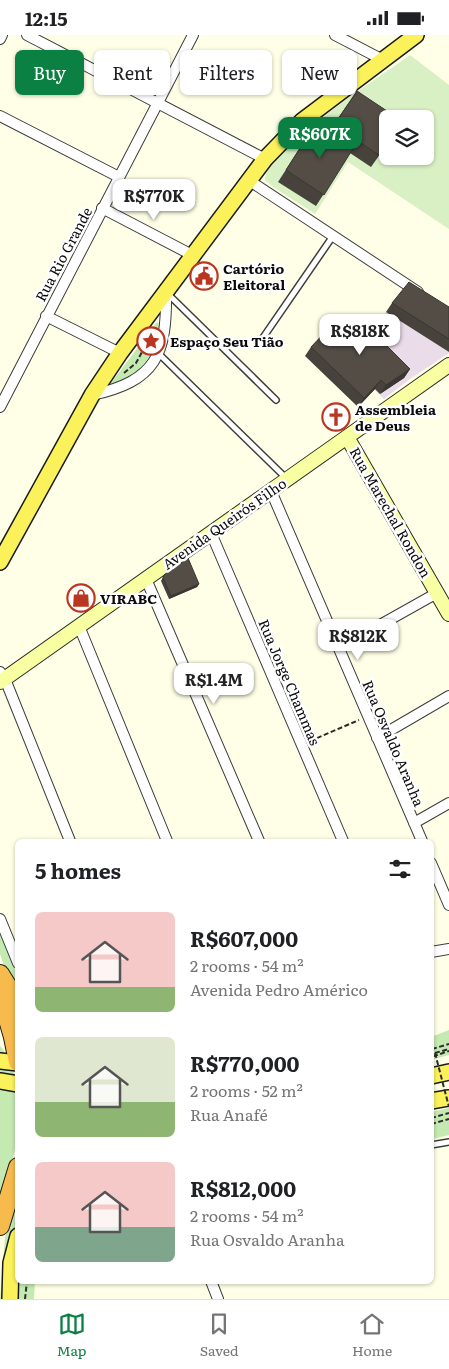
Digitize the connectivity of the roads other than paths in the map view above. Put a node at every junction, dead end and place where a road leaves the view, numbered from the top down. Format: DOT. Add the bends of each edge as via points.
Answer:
graph roads {
  1 [pos="2,35"];
  2 [pos="27,35"];
  3 [pos="193,35"];
  4 [pos="335,35"];
  5 [pos="416,35"];
  6 [pos="0,39"];
  7 [pos="383,60"];
  8 [pos="157,103"];
  9 [pos="0,116"];
  10 [pos="265,159"];
  11 [pos="119,177"];
  12 [pos="250,181"];
  13 [pos="102,209"];
  14 [pos="333,236"];
  15 [pos="194,256"];
  16 [pos="166,292"];
  17 [pos="424,296"];
  18 [pos="46,316"];
  19 [pos="260,342"];
  20 [pos="120,353"];
  21 [pos="158,353"];
  22 [pos="448,367"];
  23 [pos="92,395"];
  24 [pos="276,400"];
  25 [pos="0,407"];
  26 [pos="348,437"];
  27 [pos="287,479"];
  28 [pos="271,491"];
  29 [pos="211,533"];
  30 [pos="6,545"];
  31 [pos="0,562"];
  32 [pos="146,579"];
  33 [pos="437,593"];
  34 [pos="449,614"];
  35 [pos="79,626"];
  36 [pos="339,649"];
  37 [pos="2,678"];
  38 [pos="449,696"];
  39 [pos="377,738"];
  40 [pos="449,803"];
  41 [pos="414,823"];
  42 [pos="69,839"];
  43 [pos="166,839"];
  44 [pos="258,839"];
  45 [pos="342,839"];
  46 [pos="421,839"];
  47 [pos="434,870"];
  48 [pos="449,905"];
  49 [pos="0,919"];
  50 [pos="449,949"];
  51 [pos="434,952"];
  52 [pos="15,956"];
  53 [pos="0,974"];
  54 [pos="0,992"];
  55 [pos="15,998"];
  56 [pos="0,1040"];
  57 [pos="15,1047"];
  58 [pos="15,1058"];
  59 [pos="0,1061"];
  60 [pos="15,1062"];
  61 [pos="449,1071"];
  62 [pos="434,1075"];
  63 [pos="0,1081"];
  64 [pos="15,1083"];
  65 [pos="449,1098"];
  66 [pos="434,1100"];
  67 [pos="449,1142"];
  68 [pos="434,1144"];
  69 [pos="15,1177"];
  70 [pos="0,1226"];
  71 [pos="15,1248"];
  72 [pos="212,1284"];
  73 [pos="215,1297"];
  74 [pos="10,1299"];
  1 -- 6 [label="street"];
  2 -- 8 [label="street"];
  3 -- 8 [label="street, Rua Rio Grande"];
  4 -- 7 [label="street"];
  5 -- 7 [label="main road"];
  7 -- 10 [label="main road" via="302,121"];
  8 -- 10 [label="street"];
  8 -- 11 [label="street, Rua Rio Grande"];
  9 -- 11 [label="street"];
  10 -- 12 [label="main road"];
  11 -- 13 [label="street, Rua Rio Grande"];
  12 -- 14 [label="street"];
  12 -- 15 [label="main road"];
  13 -- 15 [label="street"];
  13 -- 18 [label="street, Rua Rio Grande"];
  14 -- 17 [label="street"];
  14 -- 19 [label="lane"];
  15 -- 16 [label="main road"];
  16 -- 20 [label="main road"];
  16 -- 21 [label="street"];
  16 -- 24 [label="lane"];
  18 -- 20 [label="street"];
  18 -- 25 [label="street, Rua Rio Grande"];
  20 -- 23 [label="main road"];
  21 -- 23 [label="street" via="144,373 129,384"];
  21 -- 27 [label="lane"];
  22 -- 26 [label="main road, Avenida Queirós Filho"];
  23 -- 30 [label="main road"];
  26 -- 27 [label="main road, Avenida Queirós Filho"];
  26 -- 33 [label="main road, Rua Marechal Rondon"];
  27 -- 28 [label="main road, Avenida Queirós Filho"];
  28 -- 29 [label="main road, Avenida Queirós Filho"];
  28 -- 36 [label="street, Rua Osvaldo Aranha"];
  29 -- 32 [label="main road, Avenida Queirós Filho"];
  29 -- 45 [label="street, Rua Jorge Chammas"];
  30 -- 31 [label="main road"];
  32 -- 35 [label="main road, Avenida Queirós Filho"];
  32 -- 44 [label="street"];
  33 -- 34 [label="main road, Rua Marechal Rondon"];
  33 -- 36 [label="street"];
  35 -- 37 [label="main road, Avenida Queirós Filho"];
  35 -- 43 [label="street"];
  36 -- 39 [label="street, Rua Osvaldo Aranha"];
  37 -- 42 [label="street"];
  38 -- 39 [label="street"];
  39 -- 41 [label="street, Rua Osvaldo Aranha"];
  40 -- 41 [label="street"];
  41 -- 46 [label="street, Rua Osvaldo Aranha"];
  47 -- 48 [label="street"];
  49 -- 52 [label="street"];
  50 -- 51 [label="street"];
  53 -- 55 [label="highway"];
  54 -- 57 [label="highway"];
  56 -- 58 [label="highway"];
  59 -- 60 [label="main road"];
  61 -- 62 [label="main road"];
  63 -- 64 [label="main road"];
  65 -- 66 [label="main road"];
  67 -- 68 [label="lane"];
  69 -- 70 [label="highway"];
  71 -- 74 [label="main road"];
  72 -- 73 [label="street"];
}
